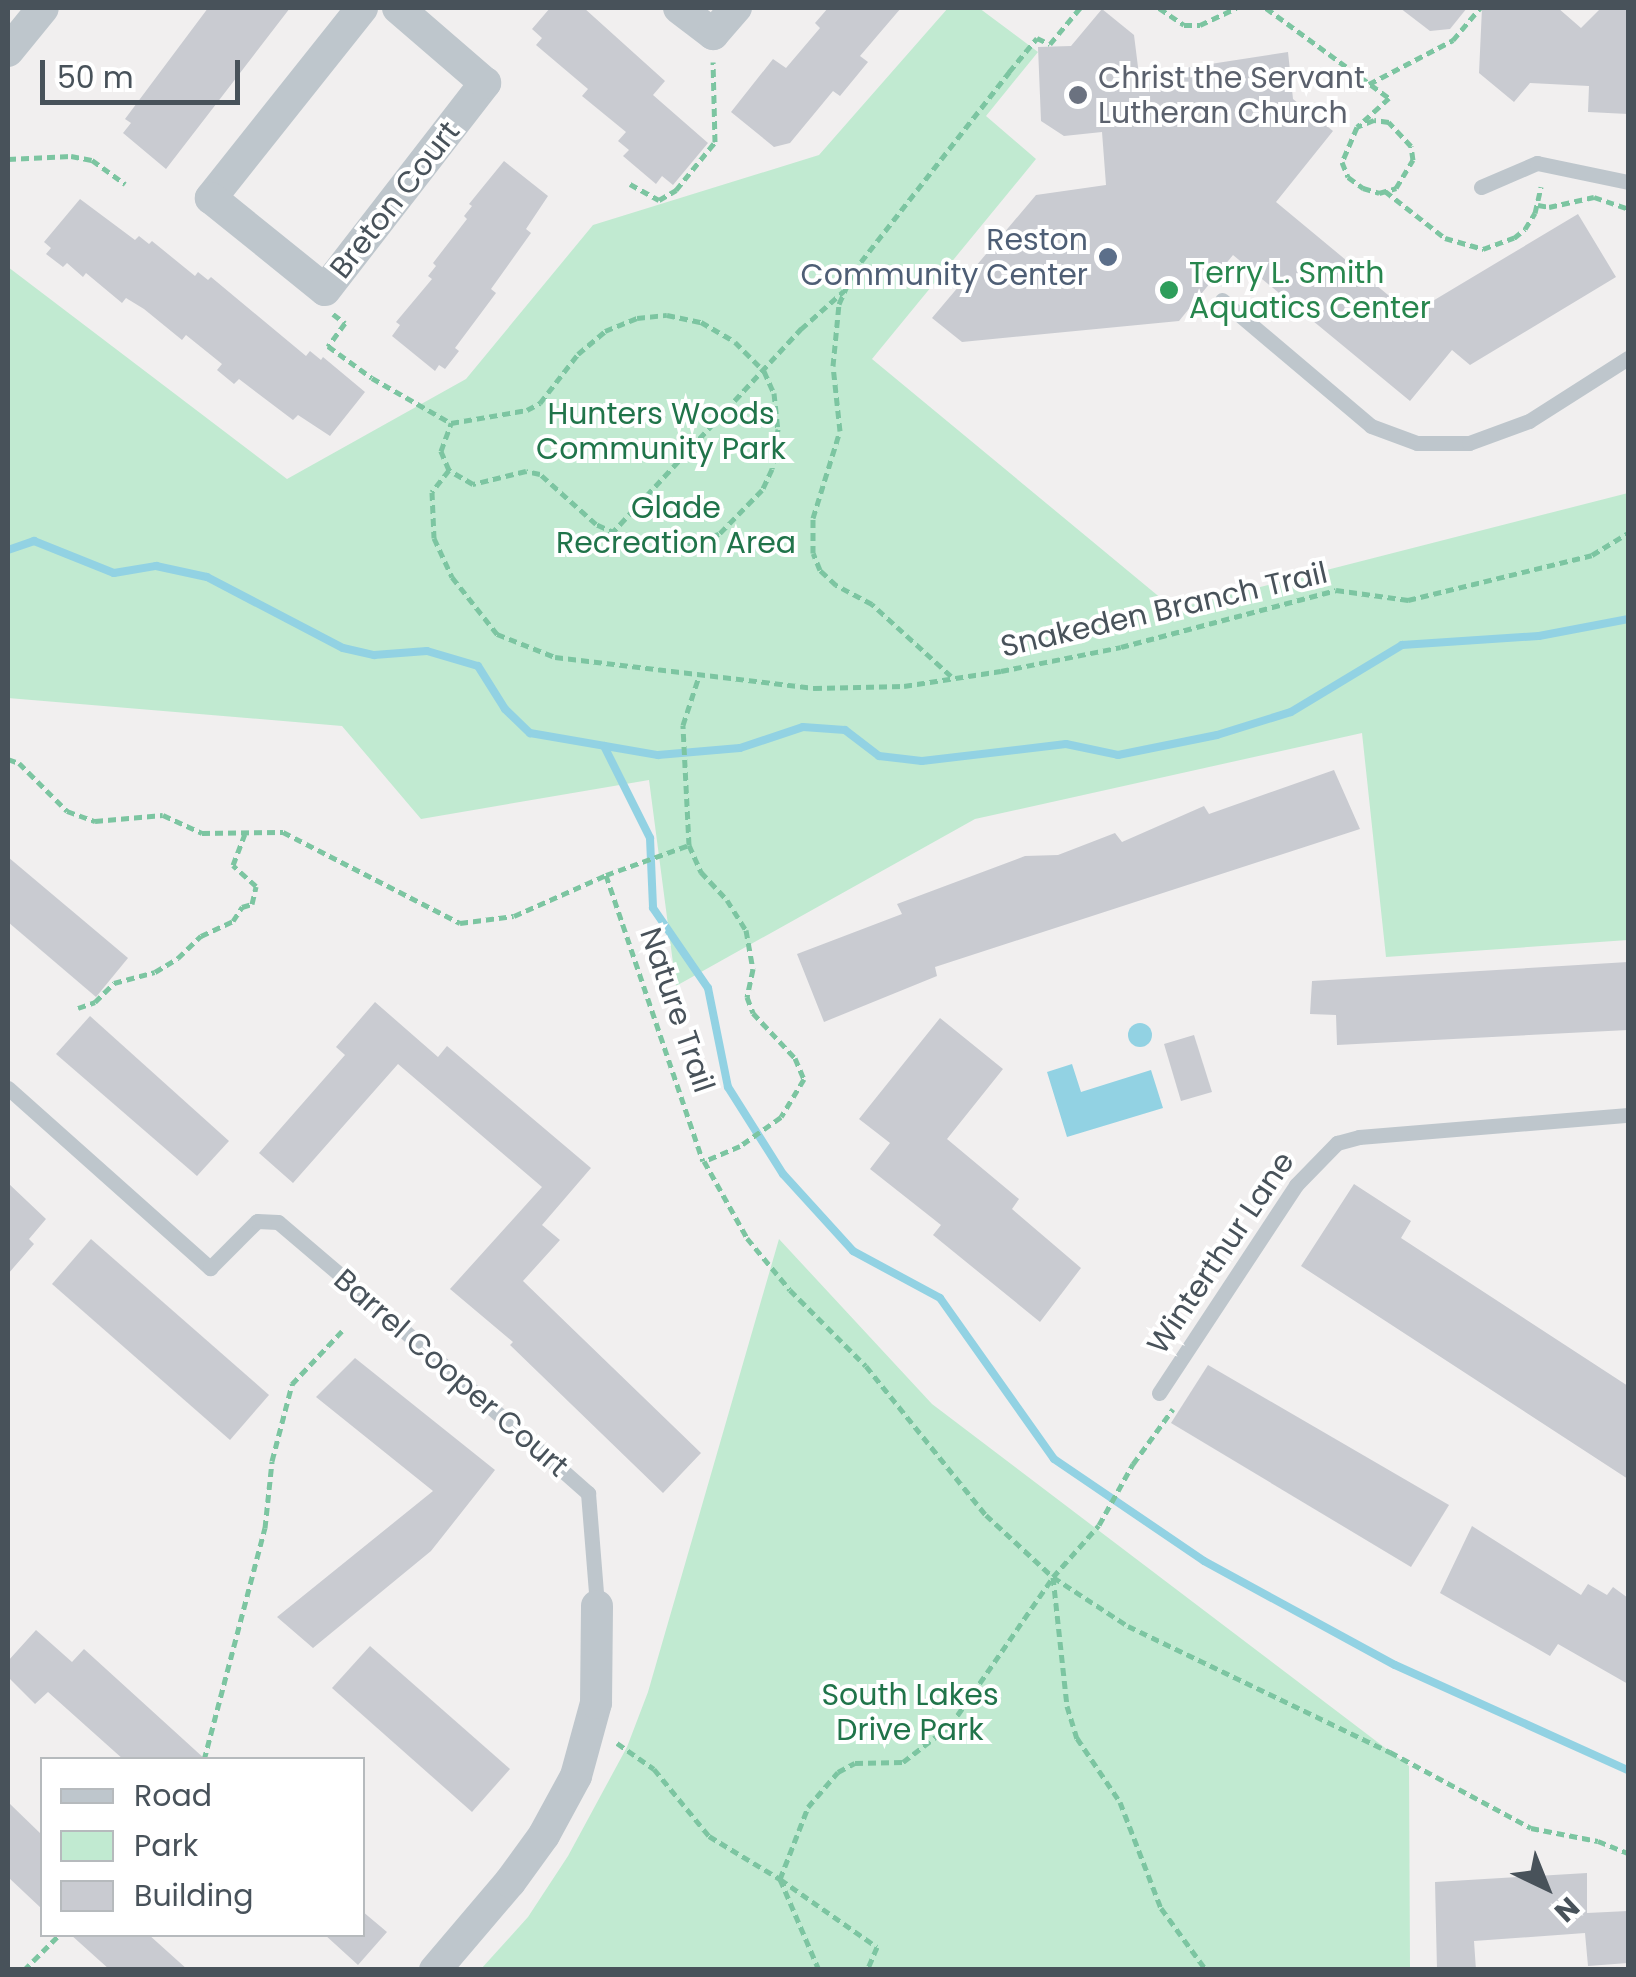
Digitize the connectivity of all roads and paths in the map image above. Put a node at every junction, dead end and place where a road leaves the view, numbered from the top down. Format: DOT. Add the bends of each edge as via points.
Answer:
graph roads {
  1 [pos="43,8"];
  2 [pos="362,8"];
  3 [pos="398,8"];
  4 [pos="679,8"];
  5 [pos="736,8"];
  6 [pos="1083,8"];
  7 [pos="1159,8"];
  8 [pos="1236,8"];
  9 [pos="1266,8"];
  10 [pos="1480,8"];
  11 [pos="713,34"];
  12 [pos="8,51"];
  13 [pos="1369,84"];
  14 [pos="1358,127"];
  15 [pos="8,159"];
  16 [pos="1628,182"];
  17 [pos="125,184"];
  18 [pos="630,184"];
  19 [pos="1480,187"];
  20 [pos="1541,187"];
  21 [pos="1385,191"];
  22 [pos="1538,205"];
  23 [pos="1628,209"];
  24 [pos="845,289"];
  25 [pos="325,290"];
  26 [pos="1222,300"];
  27 [pos="1628,358"];
  28 [pos="764,371"];
  29 [pos="451,423"];
  30 [pos="449,470"];
  31 [pos="1628,533"];
  32 [pos="611,534"];
  33 [pos="700,673"];
  34 [pos="952,677"];
  35 [pos="8,759"];
  36 [pos="246,833"];
  37 [pos="690,845"];
  38 [pos="606,875"];
  39 [pos="78,1008"];
  40 [pos="8,1088"];
  41 [pos="1628,1115"];
  42 [pos="704,1161"];
  43 [pos="342,1331"];
  44 [pos="1159,1394"];
  45 [pos="1157,1434"];
  46 [pos="1053,1577"];
  47 [pos="597,1606"];
  48 [pos="617,1742"];
  49 [pos="205,1757"];
  50 [pos="1628,1852"];
  51 [pos="780,1878"];
  52 [pos="57,1937"];
  53 [pos="24,1970"];
  54 [pos="435,1970"];
  55 [pos="819,1970"];
  56 [pos="867,1970"];
  57 [pos="1206,1970"];
  1 -- 12 [label="street"];
  2 -- 25 [label="street, Breton Court" via="211,198"];
  3 -- 25 [label="street, Breton Court" via="485,84"];
  4 -- 11 [label="street"];
  5 -- 11 [label="street"];
  6 -- 24 [label="path" via="1050,44 1037,38"];
  7 -- 8 [label="path" via="1184,25"];
  9 -- 13 [label="path"];
  10 -- 13 [label="path" via="1454,40"];
  11 -- 18 [label="path" via="715,142 660,200"];
  13 -- 14 [label="path" via="1388,98"];
  14 -- 21 [label="path" via="1342,162 1348,177"];
  14 -- 21 [label="path" via="1389,122 1411,146 1407,174"];
  15 -- 17 [label="path" via="92,160"];
  16 -- 19 [label="lane" via="1537,163"];
  20 -- 22 [label="path"];
  21 -- 22 [label="path" via="1444,238 1483,249 1514,238"];
  22 -- 23 [label="path" via="1594,197"];
  24 -- 28 [label="path"];
  24 -- 34 [label="path" via="833,366 840,431 814,518 813,553 836,585 872,604"];
  25 -- 29 [label="path" via="327,310 345,323 328,346"];
  26 -- 27 [label="lane" via="1371,426 1417,444 1469,443 1529,421"];
  28 -- 29 [label="path" via="714,328 653,315 592,340 540,404"];
  28 -- 32 [label="path"];
  28 -- 32 [label="path" via="777,407 772,468 734,522 686,544 640,544"];
  29 -- 30 [label="path, Snakeden Branch Trail" via="441,451"];
  30 -- 32 [label="path" via="473,484 526,471 540,474"];
  30 -- 33 [label="path, Snakeden Branch Trail" via="432,492 434,538 452,577 497,634 555,657"];
  31 -- 34 [label="path, Snakeden Branch Trail" via="1592,554 1408,600 1336,590 1121,647"];
  33 -- 34 [label="path, Snakeden Branch Trail" via="814,688 904,686"];
  33 -- 37 [label="path" via="682,725"];
  35 -- 36 [label="path" via="67,811 95,821 163,816 202,833"];
  36 -- 38 [label="path" via="283,832 460,923 514,916"];
  36 -- 39 [label="path" via="233,865 256,886 252,904 155,972 114,983"];
  37 -- 38 [label="path"];
  37 -- 42 [label="path" via="700,872 746,930 753,969 746,997 753,1013 795,1058 804,1080 781,1117"];
  38 -- 42 [label="path, Nature Trail"];
  40 -- 47 [label="lane, Barrel Cooper Court" via="210,1268 257,1220 278,1222 352,1285 588,1493"];
  41 -- 44 [label="lane, Winterthur Lane" via="1337,1143 1296,1185"];
  42 -- 46 [label="path, Nature Trail" via="747,1238 790,1290 866,1366 986,1515"];
  43 -- 49 [label="path" via="292,1384 272,1461 265,1528"];
  45 -- 46 [label="path"];
  46 -- 50 [label="path, Nature Trail" via="1128,1626 1390,1752 1486,1807 1531,1828"];
  46 -- 51 [label="path" via="950,1726 926,1749 903,1762 855,1763 838,1772 808,1808"];
  46 -- 57 [label="path" via="1067,1706 1078,1738 1120,1802 1161,1908"];
  47 -- 54 [label="street, Barrel Cooper Court" via="596,1704 576,1776 510,1882"];
  48 -- 51 [label="path" via="654,1769 708,1836"];
  51 -- 55 [label="path"];
  51 -- 56 [label="path" via="877,1946"];
  52 -- 53 [label="path"];
}
